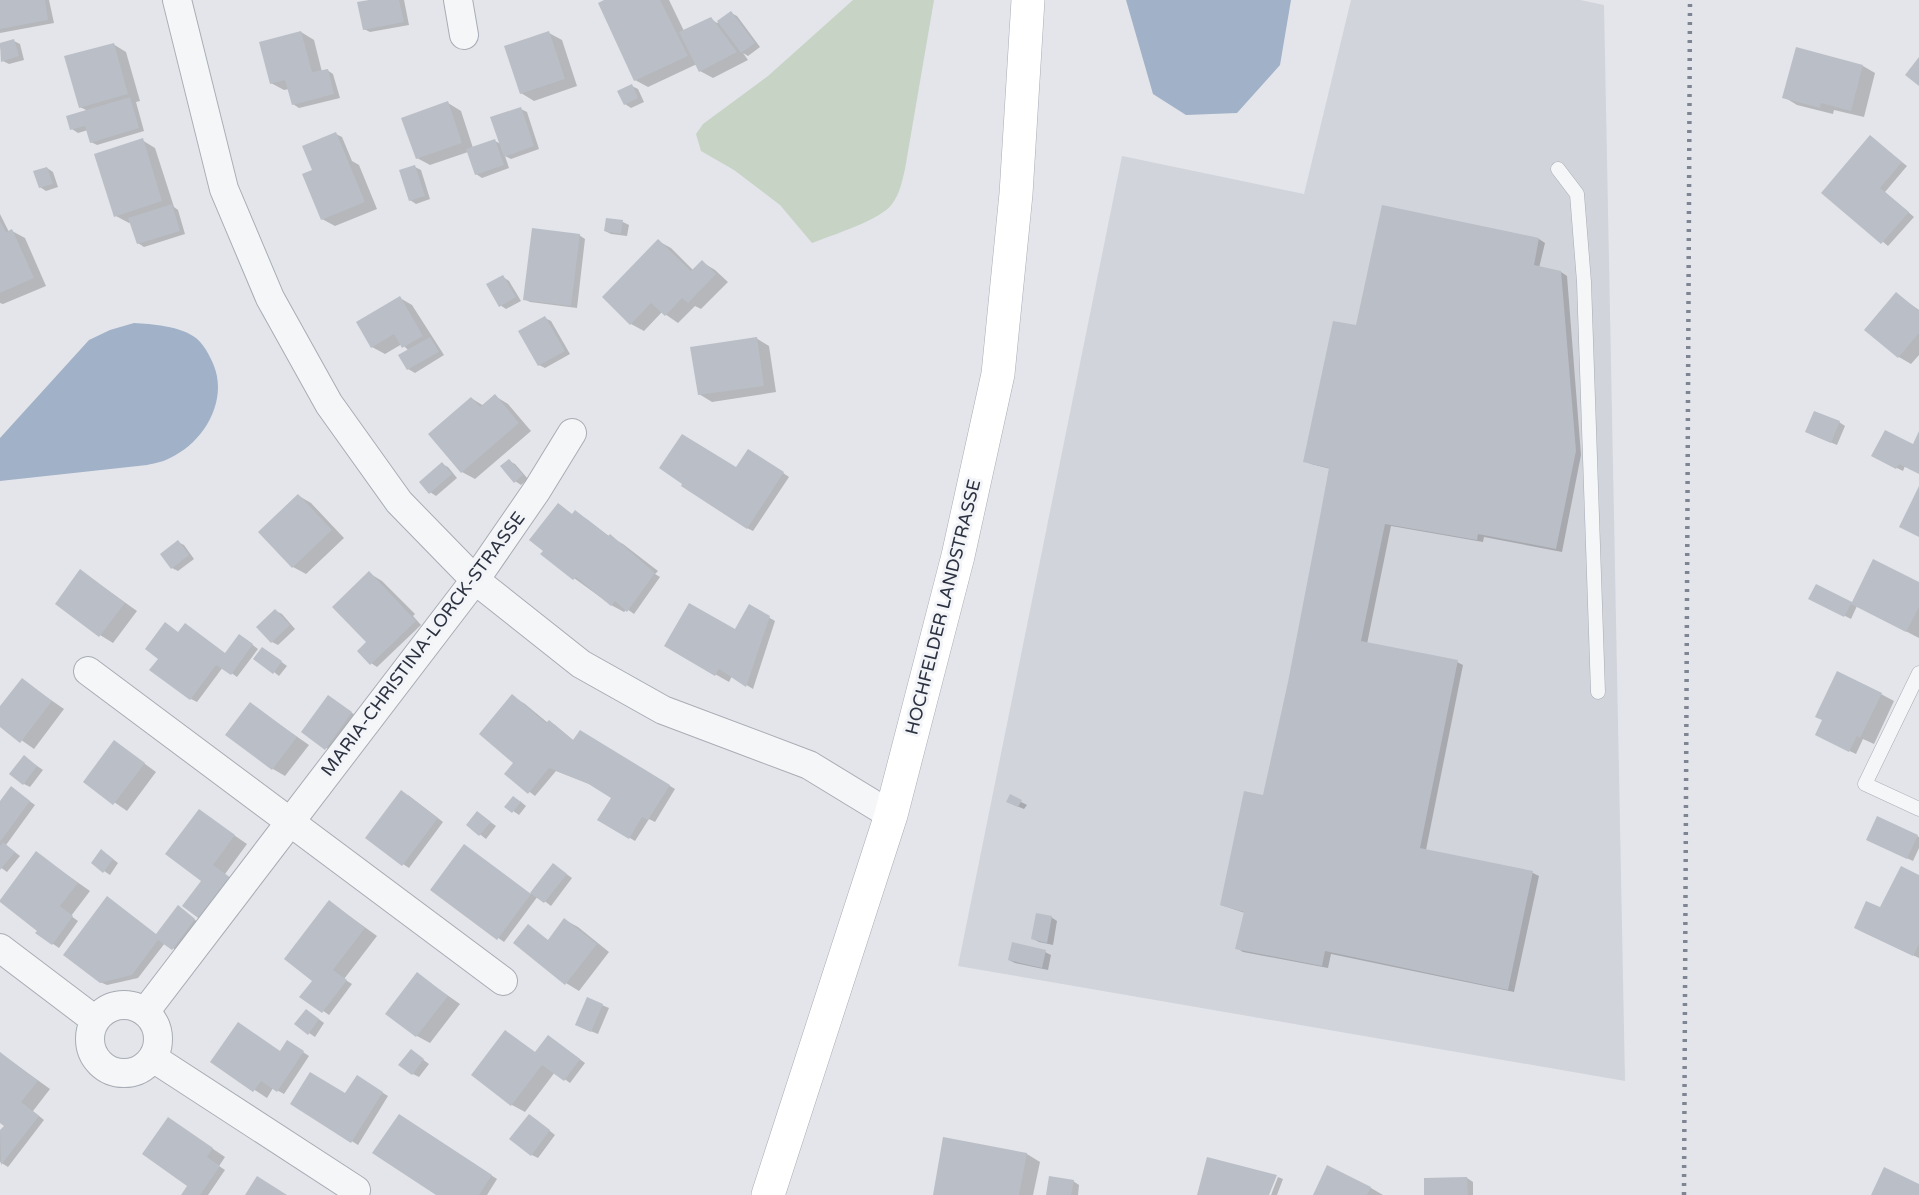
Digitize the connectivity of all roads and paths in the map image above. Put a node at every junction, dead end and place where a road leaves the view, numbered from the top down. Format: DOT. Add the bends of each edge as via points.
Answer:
graph roads {
  1 [pos="177,0"];
  2 [pos="458,0"];
  3 [pos="1028,0"];
  4 [pos="464,35"];
  5 [pos="1558,169"];
  6 [pos="572,433"];
  7 [pos="475,580"];
  8 [pos="87,671"];
  9 [pos="1919,673"];
  10 [pos="1599,692"];
  11 [pos="1919,809"];
  12 [pos="891,815"];
  13 [pos="289,822"];
  14 [pos="0,948"];
  15 [pos="503,981"];
  16 [pos="145,1012"];
  17 [pos="95,1020"];
  18 [pos="153,1058"];
  19 [pos="356,1190"];
  20 [pos="768,1195"];
  1 -- 7 [label="street" via="224,189 279,316 329,404 399,502"];
  2 -- 4 [label="street"];
  3 -- 12 [label="main road, HOCHFELDER LANDSTRASSE" via="1016,194 998,375 958,556"];
  5 -- 10 [label="lane" via="1577,194 1579,216"];
  6 -- 7 [label="street, MARIA-CHRISTINA-LORCK-STRASSE"];
  7 -- 12 [label="street" via="581,664 663,710 809,765"];
  7 -- 13 [label="street, MARIA-CHRISTINA-LORCK-STRASSE"];
  8 -- 13 [label="street"];
  9 -- 11 [label="lane" via="1865,784"];
  12 -- 20 [label="main road, HOCHFELDER LANDSTRASSE"];
  13 -- 15 [label="street"];
  13 -- 16 [label="street, MARIA-CHRISTINA-LORCK-STRASSE"];
  14 -- 17 [label="street"];
  16 -- 17 [label="street" via="135,1006 113,1006"];
  16 -- 18 [label="street" via="152,1019 158,1038"];
  17 -- 18 [label="street" via="91,1049 102,1066 129,1073"];
  18 -- 19 [label="street"];
}
